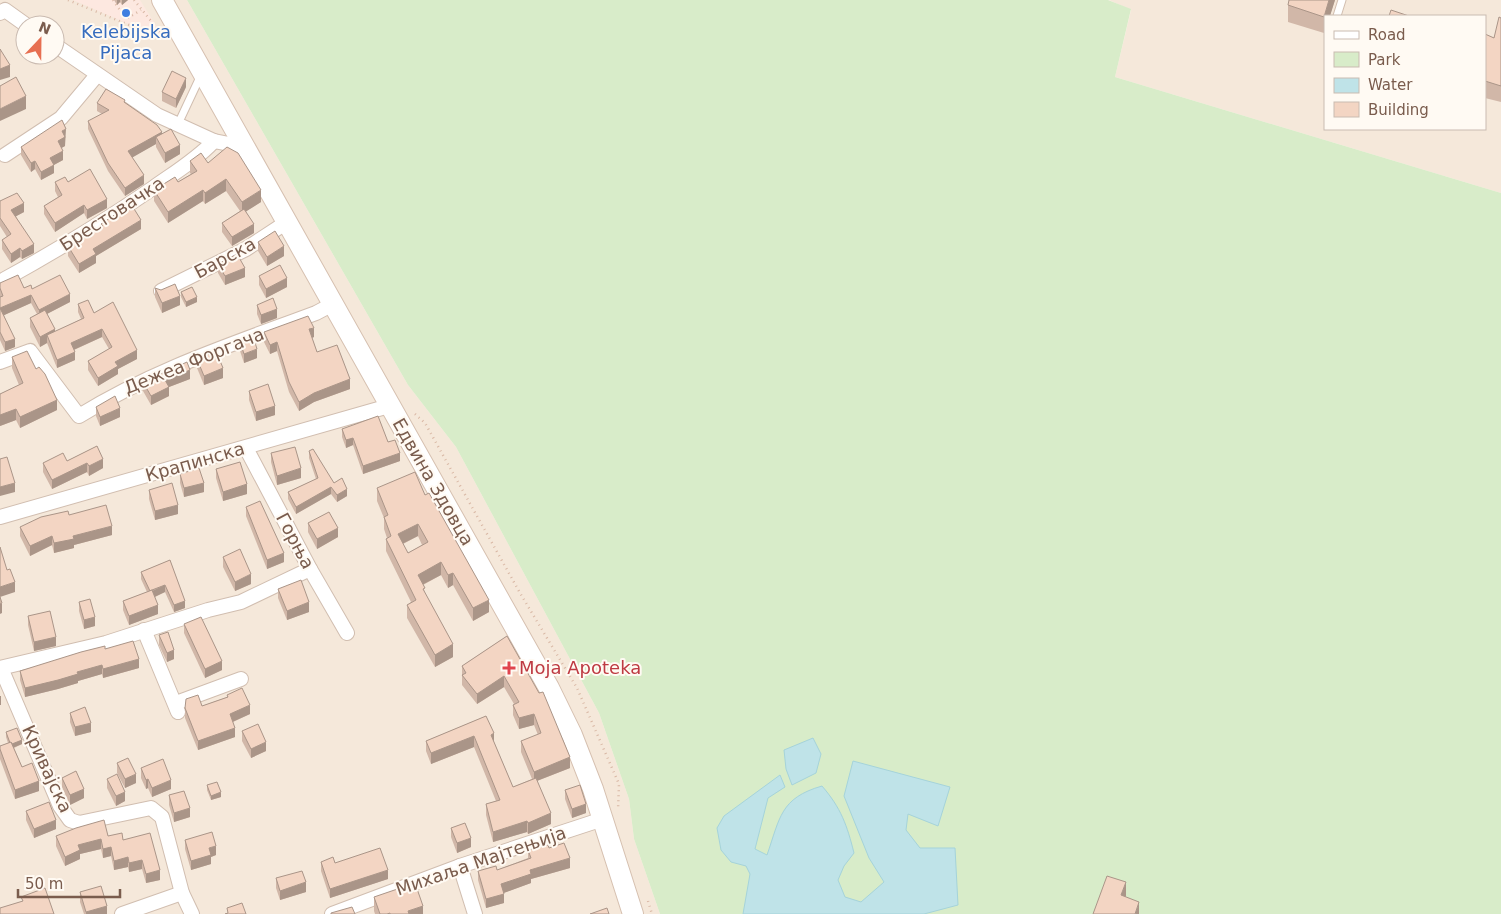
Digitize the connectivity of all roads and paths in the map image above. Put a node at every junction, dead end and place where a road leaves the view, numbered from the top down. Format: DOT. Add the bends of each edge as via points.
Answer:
graph roads {
  1 [pos="68,0"];
  2 [pos="113,0"];
  3 [pos="162,0"];
  4 [pos="1342,0"];
  5 [pos="2,10"];
  6 [pos="141,10"];
  7 [pos="1337,15"];
  8 [pos="15,18"];
  9 [pos="134,27"];
  10 [pos="65,52"];
  11 [pos="201,68"];
  12 [pos="97,75"];
  13 [pos="178,124"];
  14 [pos="214,141"];
  15 [pos="244,147"];
  16 [pos="5,155"];
  17 [pos="287,222"];
  18 [pos="5,280"];
  19 [pos="161,290"];
  20 [pos="334,304"];
  21 [pos="0,362"];
  22 [pos="389,406"];
  23 [pos="246,448"];
  24 [pos="0,517"];
  25 [pos="310,569"];
  26 [pos="144,630"];
  27 [pos="347,632"];
  28 [pos="0,668"];
  29 [pos="241,679"];
  30 [pos="602,819"];
  31 [pos="460,866"];
  32 [pos="182,894"];
  33 [pos="355,910"];
  34 [pos="122,914"];
  35 [pos="192,914"];
  36 [pos="332,914"];
  37 [pos="475,914"];
  38 [pos="633,914"];
  1 -- 9 [label="path"];
  2 -- 6 [label="path" via="126,19"];
  3 -- 11 [label="main road, Едвина Здовца"];
  4 -- 7 [label="lane"];
  5 -- 8 [label="street"];
  10 -- 12 [label="street"];
  11 -- 13 [label="lane"];
  11 -- 15 [label="main road, Едвина Здовца"];
  12 -- 13 [label="street" via="157,115"];
  12 -- 16 [label="street" via="61,118"];
  13 -- 14 [label="street"];
  14 -- 15 [label="street"];
  14 -- 18 [label="street, Брестовачка" via="199,156 137,200"];
  15 -- 17 [label="main road, Едвина Здовца"];
  17 -- 19 [label="street, Барска" via="246,249"];
  17 -- 20 [label="main road, Едвина Здовца"];
  20 -- 21 [label="street, Дежеа Форгача" via="159,372 79,416 30,350"];
  20 -- 22 [label="main road, Едвина Здовца"];
  22 -- 23 [label="street, Крапинска"];
  22 -- 30 [label="main road, Едвина Здовца" via="549,688 572,735"];
  23 -- 24 [label="street, Крапинска"];
  23 -- 25 [label="street, Горња"];
  25 -- 26 [label="street" via="241,602"];
  25 -- 27 [label="street, Горња"];
  26 -- 28 [label="street" via="106,643"];
  26 -- 29 [label="street" via="177,708"];
  28 -- 32 [label="street, Кривајска" via="60,806 70,820 79,823 151,808 162,818"];
  30 -- 31 [label="street, Михаља Мајтењија"];
  30 -- 38 [label="main road, Едвина Здовца"];
  31 -- 33 [label="street, Михаља Мајтењија"];
  31 -- 37 [label="street"];
  32 -- 34 [label="street"];
  32 -- 35 [label="street"];
  33 -- 36 [label="street, Михаља Мајтењија"];
}
